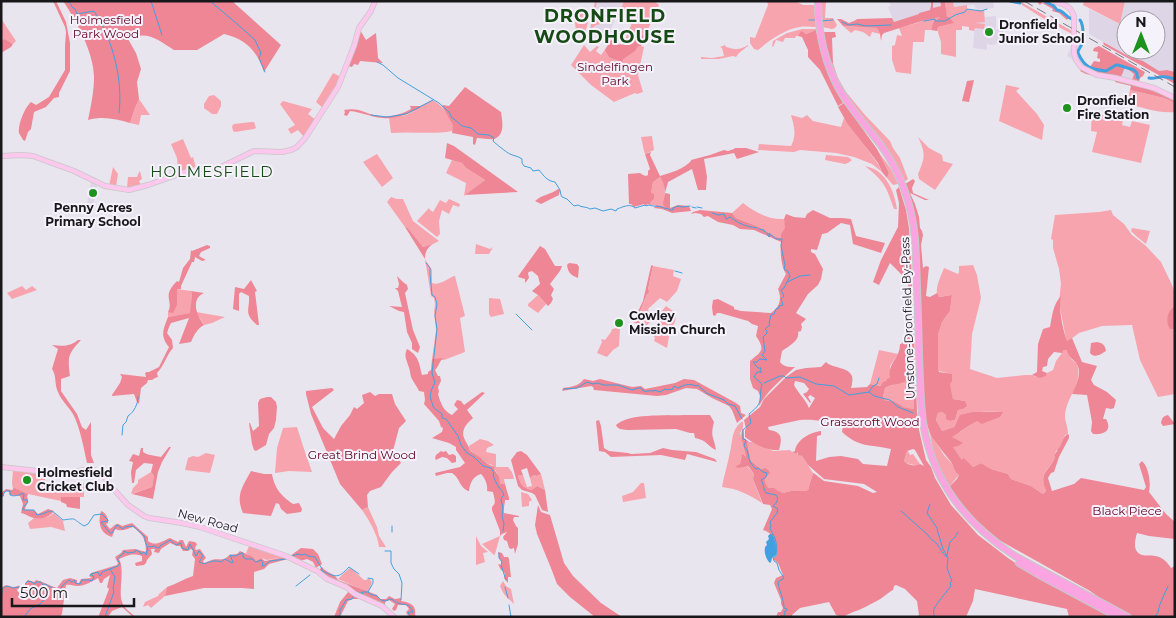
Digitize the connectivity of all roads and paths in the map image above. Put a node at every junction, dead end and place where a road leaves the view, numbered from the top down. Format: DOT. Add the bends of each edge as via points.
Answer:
graph roads {
  1 [pos="375,1"];
  2 [pos="817,1"];
  3 [pos="1053,1"];
  4 [pos="820,37"];
  5 [pos="1175,98"];
  6 [pos="1,156"];
  7 [pos="1,467"];
  8 [pos="393,616"];
  9 [pos="1118,617"];
  10 [pos="1128,617"];
  1 -- 6 [label="main road" via="359,28 340,84 304,141 291,150 251,151 219,168 192,170 125,190 108,187 33,156"];
  2 -- 4 [label="highway, Unstone-Dronfield By-Pass"];
  3 -- 5 [label="main road" via="1071,6 1074,53 1081,67 1097,75 1154,88"];
  4 -- 9 [label="highway, Unstone-Dronfield By-Pass" via="824,60 835,87 893,169 904,197 912,240 919,414 925,444 938,478 952,503 989,541 1043,577"];
  4 -- 10 [label="highway, Unstone-Dronfield By-Pass" via="836,84 893,163 906,190 915,239 921,409 929,448 940,475 964,513 999,545"];
  7 -- 8 [label="main road, New Road" via="56,472 91,469 103,474 128,505 144,516 200,527 289,557 382,606"];
}
